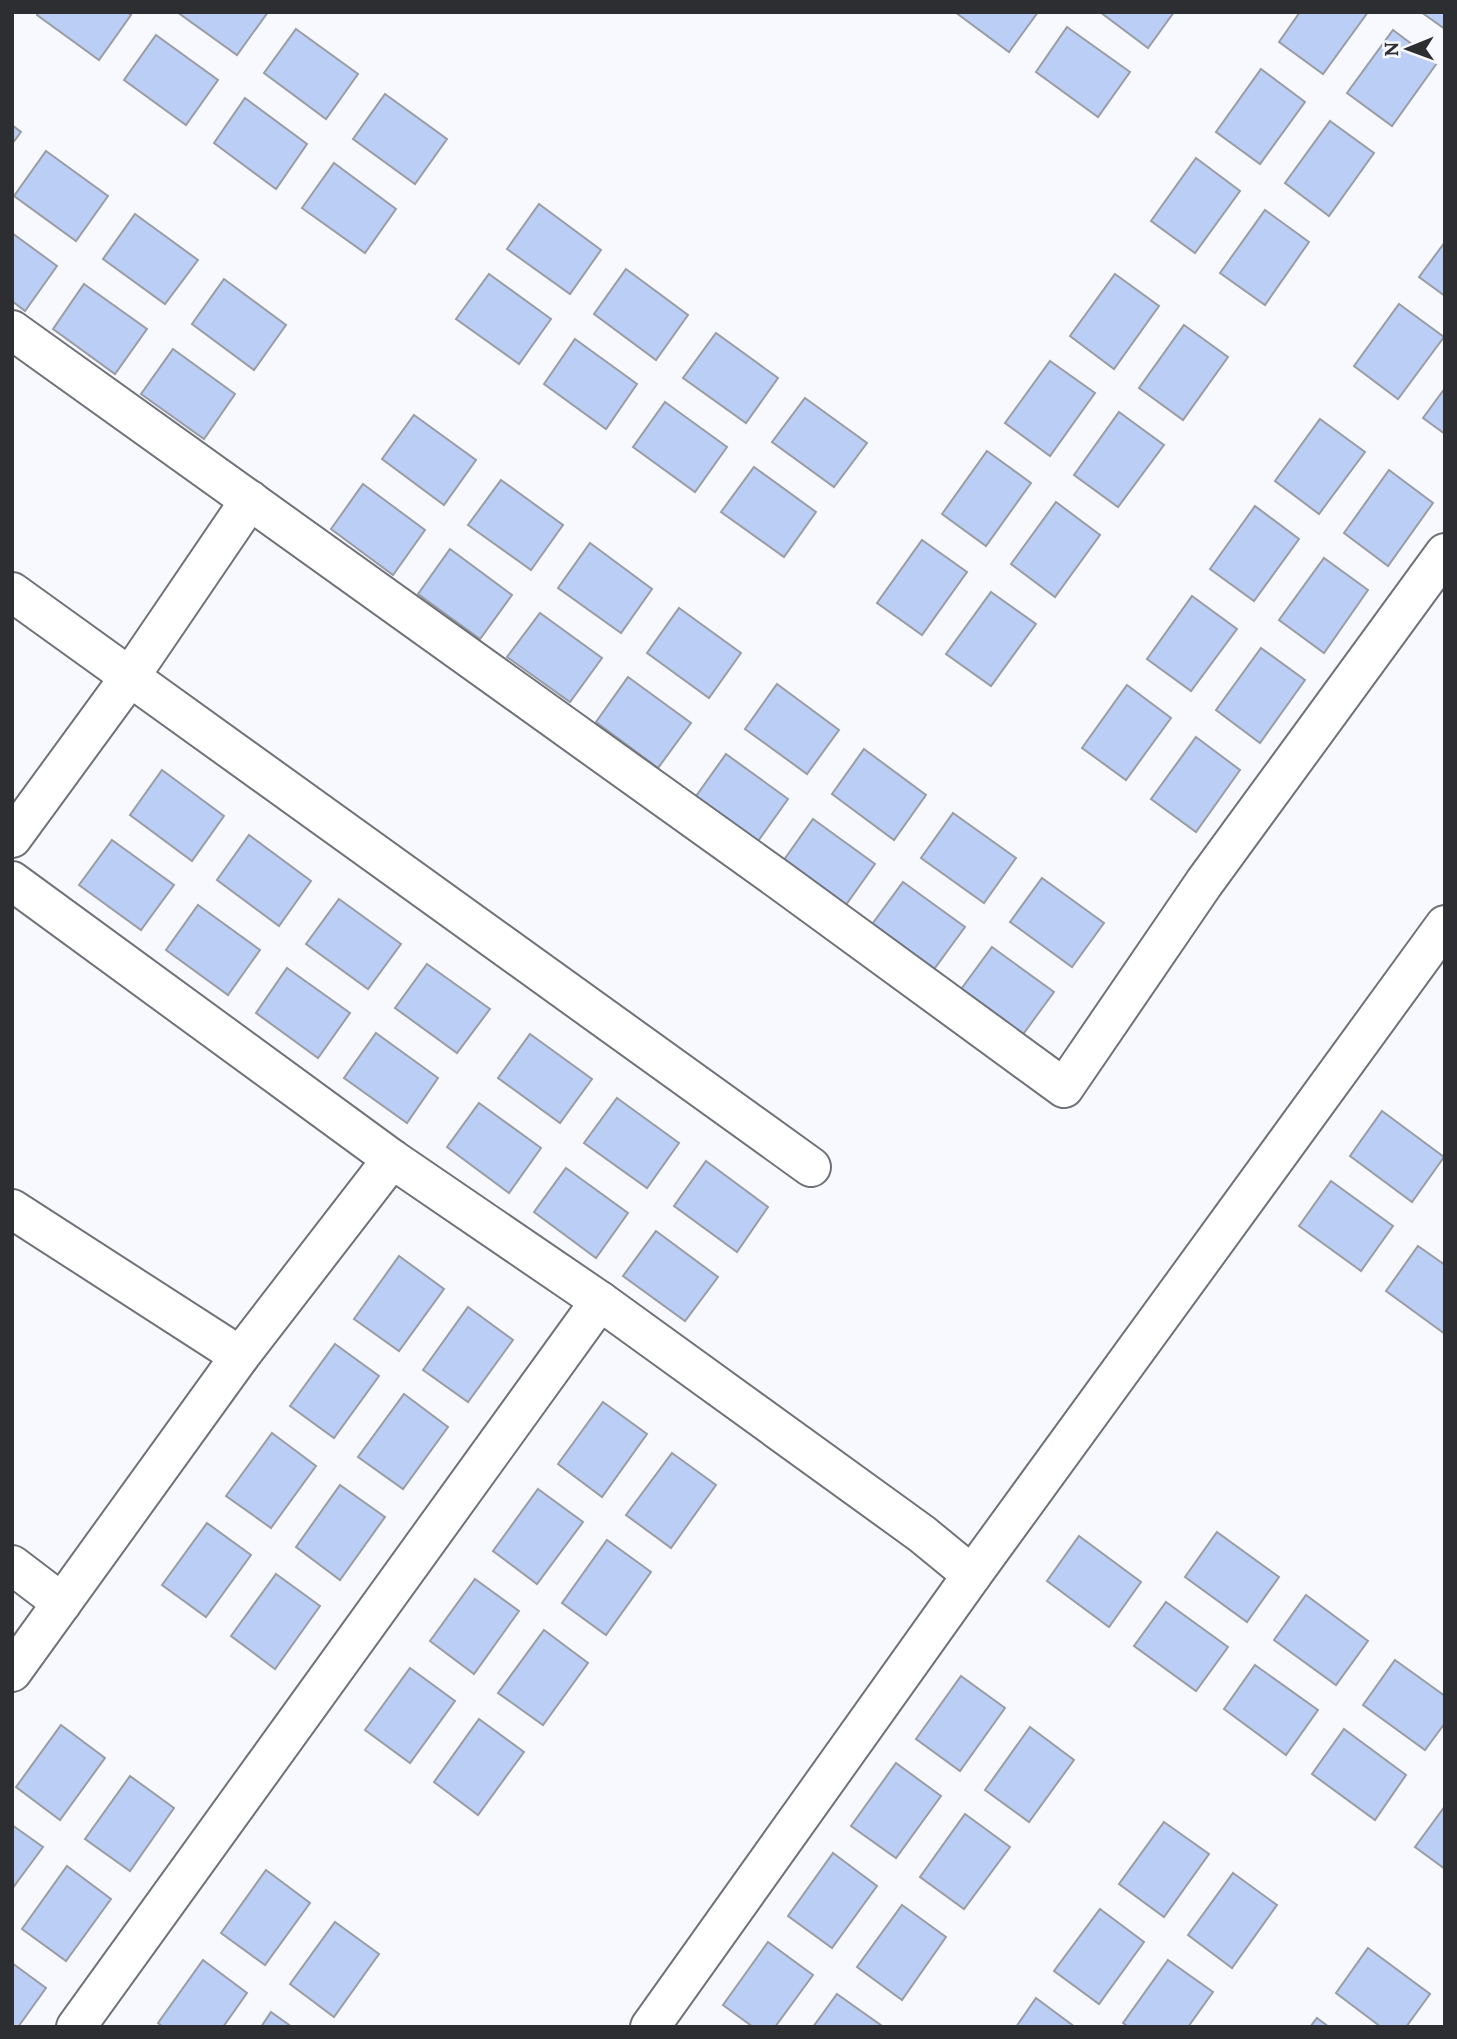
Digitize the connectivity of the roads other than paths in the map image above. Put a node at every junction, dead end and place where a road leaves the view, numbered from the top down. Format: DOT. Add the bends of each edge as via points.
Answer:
graph roads {
  1 [pos="12,330"];
  2 [pos="250,500"];
  3 [pos="1445,553"];
  4 [pos="12,593"];
  5 [pos="129,678"];
  6 [pos="12,838"];
  7 [pos="12,881"];
  8 [pos="1445,925"];
  9 [pos="392,1158"];
  10 [pos="811,1167"];
  11 [pos="12,1209"];
  12 [pos="600,1301"];
  13 [pos="240,1356"];
  14 [pos="12,1565"];
  15 [pos="972,1575"];
  16 [pos="62,1603"];
  17 [pos="12,1672"];
  18 [pos="76,2027"];
  19 [pos="650,2027"];
  1 -- 2 [label="street"];
  2 -- 3 [label="street" via="1064,1088 1204,883"];
  2 -- 5 [label="street"];
  4 -- 5 [label="street"];
  5 -- 6 [label="street"];
  5 -- 10 [label="street"];
  7 -- 9 [label="street"];
  8 -- 15 [label="street"];
  9 -- 12 [label="street"];
  9 -- 13 [label="street"];
  11 -- 13 [label="street"];
  12 -- 15 [label="street"];
  12 -- 18 [label="street"];
  13 -- 16 [label="street"];
  14 -- 16 [label="street"];
  15 -- 19 [label="street"];
  16 -- 17 [label="street"];
}
